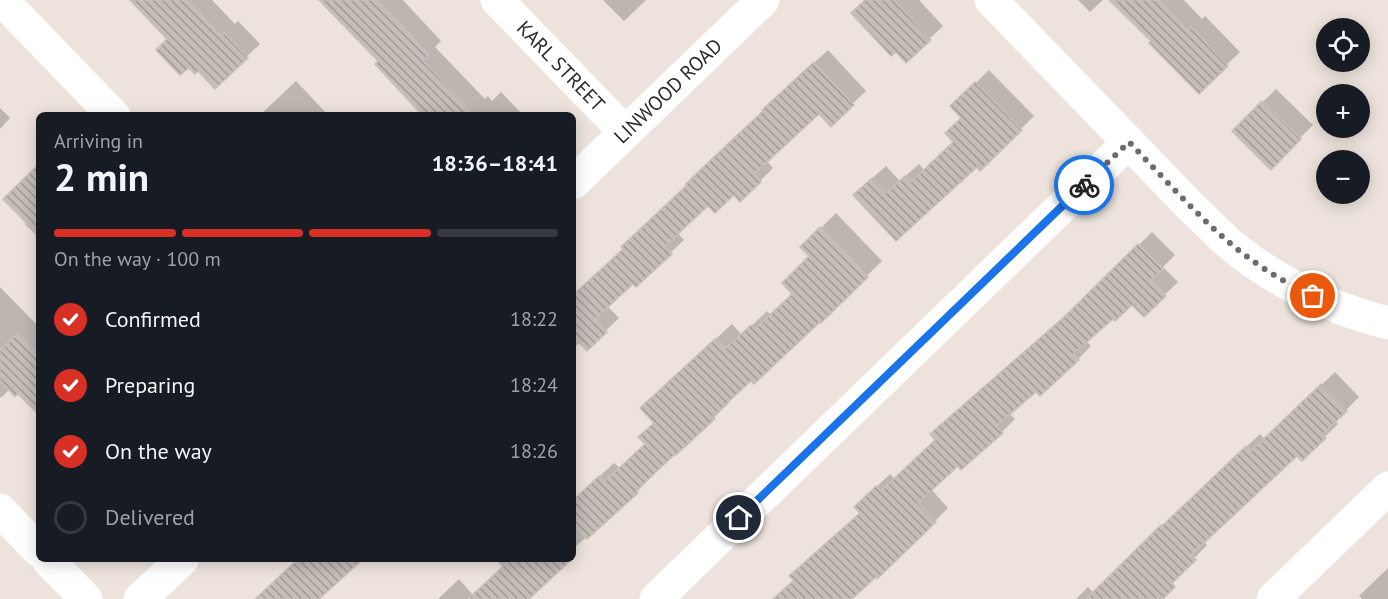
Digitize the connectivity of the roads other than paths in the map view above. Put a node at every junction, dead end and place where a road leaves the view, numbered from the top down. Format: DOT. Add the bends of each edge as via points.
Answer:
graph roads {
  1 [pos="2,0"];
  2 [pos="497,0"];
  3 [pos="763,0"];
  4 [pos="991,0"];
  5 [pos="110,112"];
  6 [pos="626,132"];
  7 [pos="1129,142"];
  8 [pos="576,180"];
  9 [pos="1388,323"];
  10 [pos="1388,488"];
  11 [pos="0,510"];
  12 [pos="36,548"];
  13 [pos="50,562"];
  14 [pos="180,562"];
  15 [pos="86,599"];
  16 [pos="141,599"];
  17 [pos="656,599"];
  18 [pos="1274,599"];
  1 -- 5 [label="street"];
  2 -- 6 [label="street, KARL STREET"];
  3 -- 6 [label="street, LINWOOD ROAD"];
  4 -- 7 [label="street"];
  6 -- 8 [label="street, LINWOOD ROAD"];
  7 -- 9 [label="street" via="1224,238 1257,264 1333,305"];
  7 -- 17 [label="street"];
  10 -- 18 [label="street"];
  11 -- 12 [label="street"];
  13 -- 15 [label="street"];
  14 -- 16 [label="street"];
}
